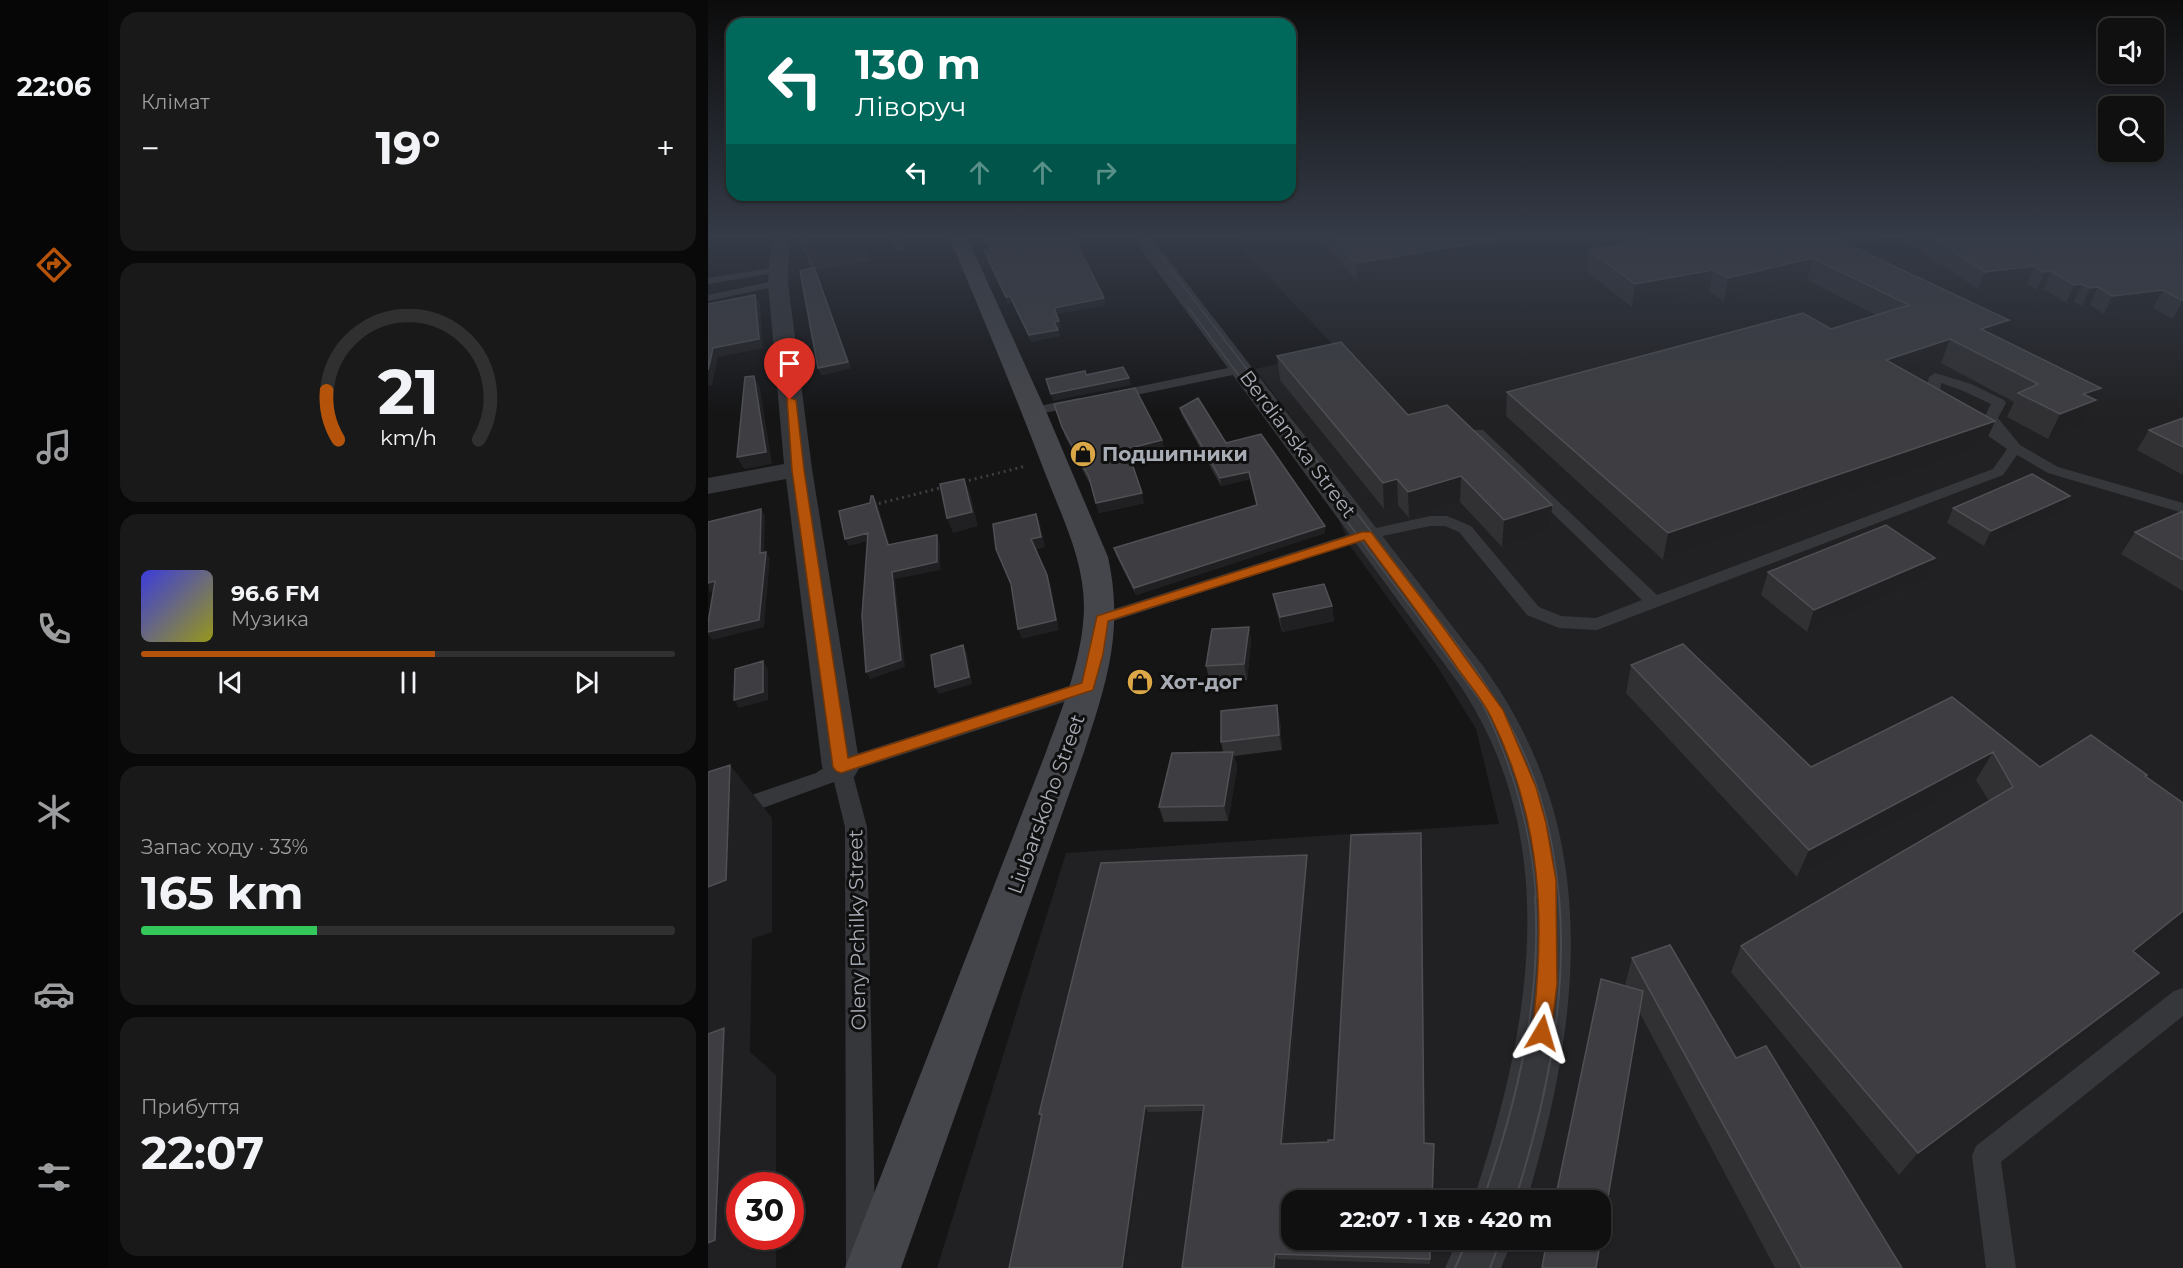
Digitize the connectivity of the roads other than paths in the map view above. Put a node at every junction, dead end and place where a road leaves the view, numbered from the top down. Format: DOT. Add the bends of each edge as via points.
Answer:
graph roads {
  1 [pos="780,296"];
  2 [pos="984,296"];
  3 [pos="1186,296"];
  4 [pos="1242,369"];
  5 [pos="1034,411"];
  6 [pos="1478,433"];
  7 [pos="2015,448"];
  8 [pos="798,470"];
  9 [pos="708,486"];
  10 [pos="2183,508"];
  11 [pos="1366,535"];
  12 [pos="1654,602"];
  13 [pos="1101,619"];
  14 [pos="1088,687"];
  15 [pos="841,767"];
  16 [pos="708,819"];
  17 [pos="2183,1000"];
  18 [pos="1503,1190"];
  19 [pos="1481,1250"];
  20 [pos="861,1268"];
  21 [pos="873,1268"];
  22 [pos="1473,1268"];
  23 [pos="2001,1268"];
  1 -- 8 [label="street, Oleny Pchilky Street"];
  2 -- 5 [label="main road, Liubarskoho Street"];
  3 -- 4 [label="street, Berdianska Street"];
  4 -- 5 [label="lane"];
  4 -- 11 [label="street, Berdianska Street"];
  5 -- 13 [label="main road, Liubarskoho Street" via="1093,556"];
  6 -- 12 [label="lane"];
  7 -- 7 [label="lane" via="1933,393 1935,377 1999,403 1991,418"];
  7 -- 10 [label="lane" via="2053,470"];
  7 -- 12 [label="lane" via="1998,472"];
  8 -- 9 [label="street"];
  8 -- 15 [label="street, Oleny Pchilky Street"];
  11 -- 12 [label="lane" via="1430,521 1447,521 1465,529 1533,611 1559,622 1597,624"];
  11 -- 13 [label="lane"];
  11 -- 18 [label="street, Berdianska Street" via="1497,714 1519,761 1538,823 1547,880 1547,984 1534,1077"];
  13 -- 14 [label="main road, Liubarskoho Street"];
  14 -- 15 [label="lane"];
  14 -- 21 [label="main road, Liubarskoho Street"];
  15 -- 16 [label="lane" via="823,779"];
  15 -- 20 [label="lane, Oleny Pchilky Street" via="856,827"];
  17 -- 23 [label="lane" via="1986,1156"];
  19 -- 22 [label="street"];
}
